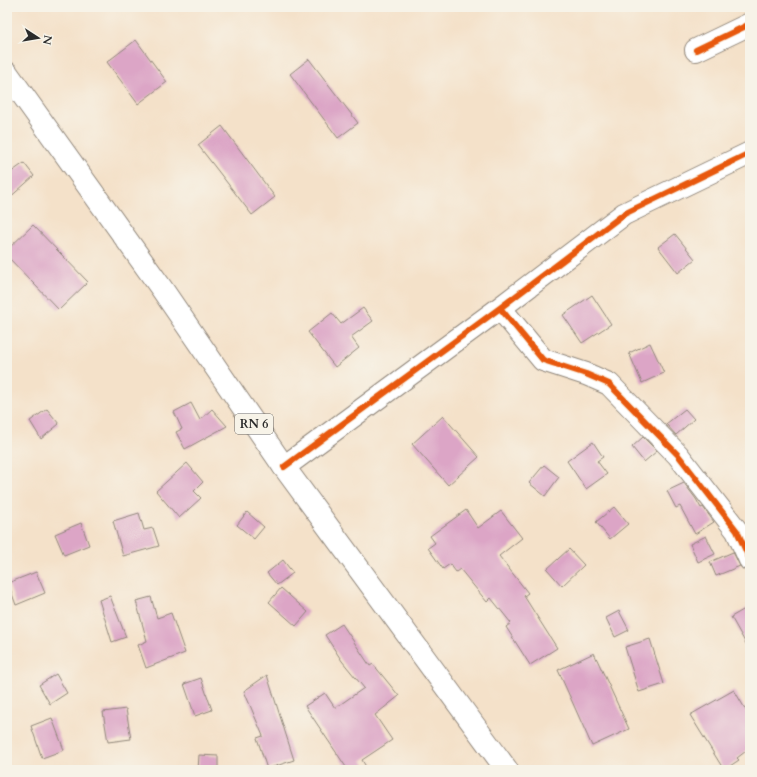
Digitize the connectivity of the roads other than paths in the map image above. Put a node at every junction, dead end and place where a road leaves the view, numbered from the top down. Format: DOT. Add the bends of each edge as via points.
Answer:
graph roads {
  1 [pos="750,24"];
  2 [pos="696,50"];
  3 [pos="7,73"];
  4 [pos="750,153"];
  5 [pos="500,308"];
  6 [pos="284,467"];
  7 [pos="750,560"];
  8 [pos="507,770"];
  1 -- 2 [label="street"];
  3 -- 6 [label="street, RN 6" via="162,289"];
  4 -- 5 [label="street" via="624,214"];
  5 -- 6 [label="street"];
  5 -- 7 [label="street" via="544,360 609,384 678,455 736,531"];
  6 -- 8 [label="street, RN 6"];
}
